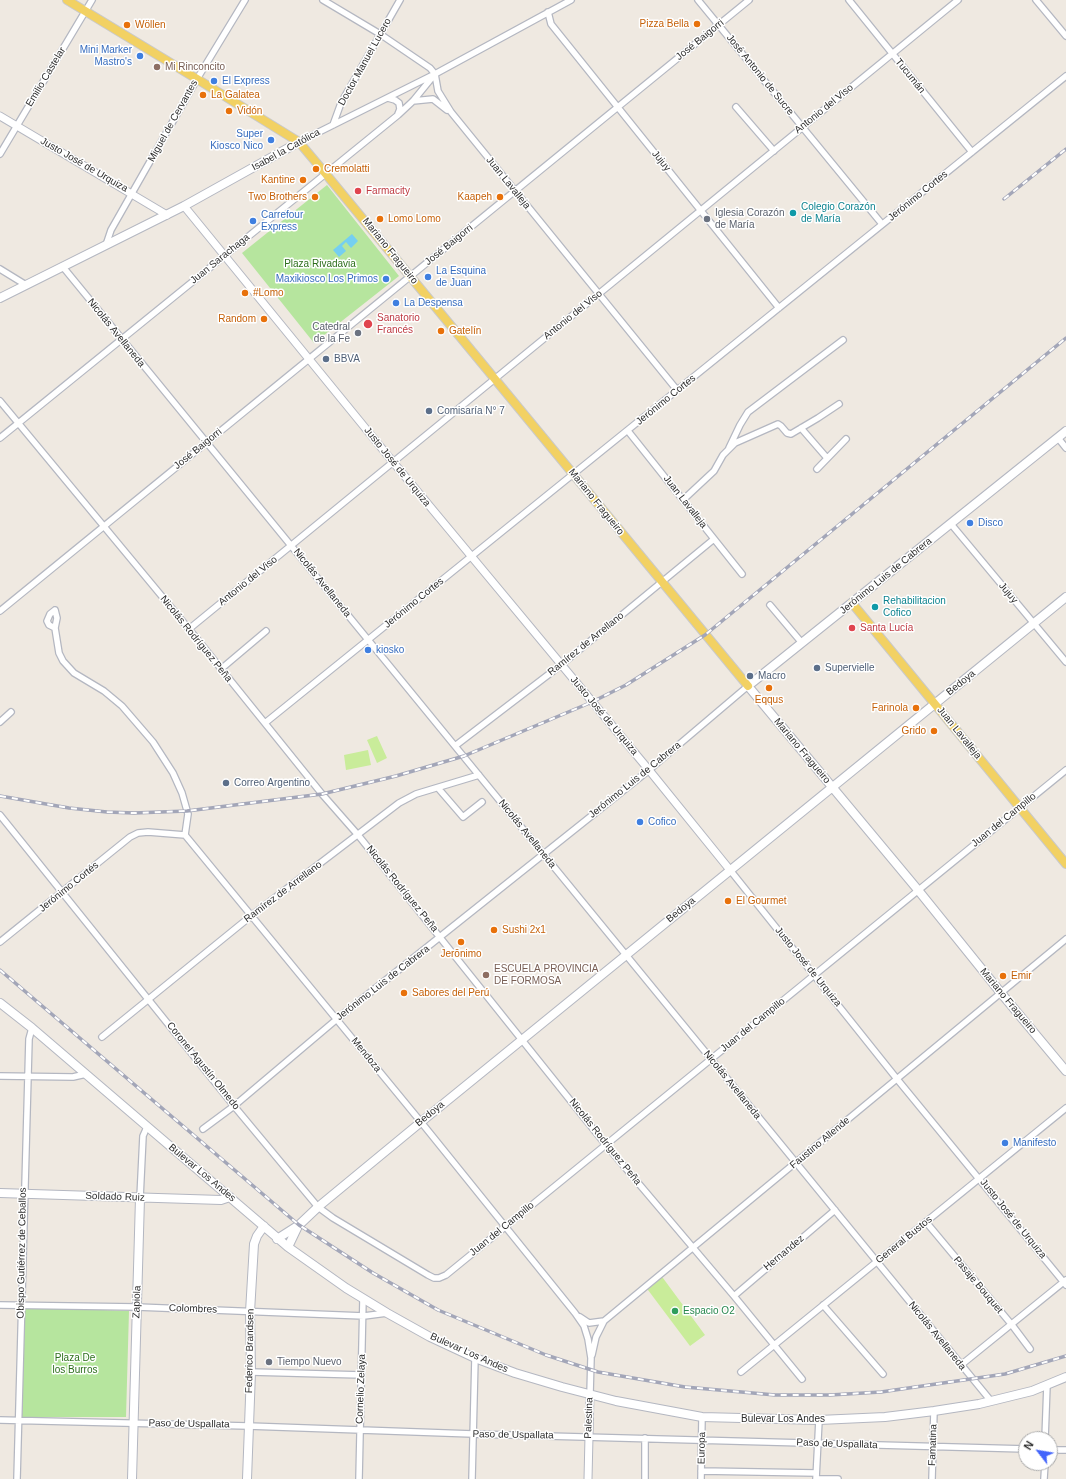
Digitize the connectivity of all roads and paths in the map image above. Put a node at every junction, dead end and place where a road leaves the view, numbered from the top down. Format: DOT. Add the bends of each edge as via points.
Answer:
graph roads {
  1 [pos="67,0"];
  2 [pos="92,0"];
  3 [pos="244,0"];
  4 [pos="323,0"];
  5 [pos="400,0"];
  6 [pos="698,0"];
  7 [pos="750,0"];
  8 [pos="849,0"];
  9 [pos="958,0"];
  10 [pos="1036,0"];
  11 [pos="568,1"];
  12 [pos="85,11"];
  13 [pos="548,12"];
  14 [pos="719,25"];
  15 [pos="380,34"];
  16 [pos="1066,36"];
  17 [pos="892,54"];
  18 [pos="435,74"];
  19 [pos="1066,76"];
  20 [pos="197,79"];
  21 [pos="388,98"];
  22 [pos="413,102"];
  23 [pos="618,107"];
  24 [pos="736,107"];
  25 [pos="451,112"];
  26 [pos="398,115"];
  27 [pos="0,116"];
  28 [pos="333,125"];
  29 [pos="16,126"];
  30 [pos="803,127"];
  31 [pos="298,142"];
  32 [pos="774,151"];
  33 [pos="972,152"];
  34 [pos="0,154"];
  35 [pos="325,173"];
  36 [pos="514,191"];
  37 [pos="133,194"];
  38 [pos="184,206"];
  39 [pos="701,211"];
  40 [pos="167,215"];
  41 [pos="882,224"];
  42 [pos="106,245"];
  43 [pos="224,256"];
  44 [pos="63,267"];
  45 [pos="0,269"];
  46 [pos="410,276"];
  47 [pos="26,285"];
  48 [pos="599,294"];
  49 [pos="0,298"];
  50 [pos="779,308"];
  51 [pos="122,340"];
  52 [pos="843,340"];
  53 [pos="308,359"];
  54 [pos="495,379"];
  55 [pos="677,390"];
  56 [pos="0,401"];
  57 [pos="839,404"];
  58 [pos="18,423"];
  59 [pos="801,428"];
  60 [pos="628,431"];
  61 [pos="1066,431"];
  62 [pos="0,438"];
  63 [pos="1058,438"];
  64 [pos="846,439"];
  65 [pos="206,442"];
  66 [pos="1066,448"];
  67 [pos="728,450"];
  68 [pos="828,458"];
  69 [pos="393,462"];
  70 [pos="817,469"];
  71 [pos="573,474"];
  72 [pos="684,499"];
  73 [pos="951,524"];
  74 [pos="104,527"];
  75 [pos="714,539"];
  76 [pos="291,546"];
  77 [pos="471,557"];
  78 [pos="742,574"];
  79 [pos="662,582"];
  80 [pos="1066,597"];
  81 [pos="852,603"];
  82 [pos="770,605"];
  83 [pos="0,611"];
  84 [pos="1034,623"];
  85 [pos="55,628"];
  86 [pos="189,629"];
  87 [pos="266,631"];
  88 [pos="368,640"];
  89 [pos="802,643"];
  90 [pos="1066,662"];
  91 [pos="561,665"];
  92 [pos="221,668"];
  93 [pos="748,686"];
  94 [pos="935,704"];
  95 [pos="12,712"];
  96 [pos="0,722"];
  97 [pos="266,724"];
  98 [pos="455,746"];
  99 [pos="649,770"];
  100 [pos="1066,770"];
  101 [pos="479,775"];
  102 [pos="832,787"];
  103 [pos="438,788"];
  104 [pos="482,802"];
  105 [pos="1020,807"];
  106 [pos="0,815"];
  107 [pos="358,835"];
  108 [pos="185,836"];
  109 [pos="543,853"];
  110 [pos="1066,864"];
  111 [pos="730,870"];
  112 [pos="918,890"];
  113 [pos="62,892"];
  114 [pos="251,916"];
  115 [pos="440,938"];
  116 [pos="1066,939"];
  117 [pos="0,942"];
  118 [pos="626,955"];
  119 [pos="814,975"];
  120 [pos="1001,993"];
  121 [pos="149,999"];
  122 [pos="0,1003"];
  123 [pos="337,1019"];
  124 [pos="32,1028"];
  125 [pos="102,1037"];
  126 [pos="522,1040"];
  127 [pos="711,1059"];
  128 [pos="1066,1071"];
  129 [pos="86,1074"];
  130 [pos="0,1076"];
  131 [pos="27,1077"];
  132 [pos="897,1079"];
  133 [pos="234,1106"];
  134 [pos="1066,1108"];
  135 [pos="421,1122"];
  136 [pos="147,1127"];
  137 [pos="203,1129"];
  138 [pos="606,1145"];
  139 [pos="796,1164"];
  140 [pos="980,1178"];
  141 [pos="0,1193"];
  142 [pos="24,1194"];
  143 [pos="230,1197"];
  144 [pos="140,1198"];
  145 [pos="318,1207"];
  146 [pos="835,1210"];
  147 [pos="926,1222"];
  148 [pos="298,1225"];
  149 [pos="264,1226"];
  150 [pos="505,1227"];
  151 [pos="277,1238"];
  152 [pos="288,1247"];
  153 [pos="693,1248"];
  154 [pos="877,1262"];
  155 [pos="439,1278"];
  156 [pos="1065,1282"];
  157 [pos="734,1296"];
  158 [pos="364,1299"];
  159 [pos="0,1305"];
  160 [pos="823,1305"];
  161 [pos="21,1306"];
  162 [pos="136,1307"];
  163 [pos="250,1312"];
  164 [pos="387,1313"];
  165 [pos="575,1313"];
  166 [pos="364,1316"];
  167 [pos="604,1321"];
  168 [pos="1012,1325"];
  169 [pos="774,1346"];
  170 [pos="1030,1349"];
  171 [pos="475,1358"];
  172 [pos="591,1358"];
  173 [pos="961,1366"];
  174 [pos="251,1372"];
  175 [pos="741,1372"];
  176 [pos="883,1374"];
  177 [pos="362,1375"];
  178 [pos="1066,1378"];
  179 [pos="802,1379"];
  180 [pos="1047,1385"];
  181 [pos="590,1394"];
  182 [pos="991,1402"];
  183 [pos="934,1411"];
  184 [pos="702,1417"];
  185 [pos="0,1420"];
  186 [pos="819,1420"];
  187 [pos="18,1421"];
  188 [pos="134,1423"];
  189 [pos="248,1426"];
  190 [pos="360,1431"];
  191 [pos="1045,1431"];
  192 [pos="473,1434"];
  193 [pos="589,1436"];
  194 [pos="645,1438"];
  195 [pos="702,1440"];
  196 [pos="817,1444"];
  197 [pos="933,1447"];
  198 [pos="1018,1449"];
  199 [pos="701,1471"];
  200 [pos="816,1477"];
  201 [pos="16,1479"];
  202 [pos="132,1479"];
  203 [pos="247,1479"];
  204 [pos="359,1479"];
  205 [pos="472,1479"];
  206 [pos="588,1479"];
  207 [pos="645,1479"];
  208 [pos="701,1479"];
  209 [pos="838,1479"];
  210 [pos="932,1479"];
  1 -- 12 [label="main road, Mariano Fragueiro"];
  2 -- 12 [label="street, Emilio Castelar"];
  3 -- 20 [label="street, Miguel de Cervantes"];
  4 -- 15 [label="street"];
  5 -- 15 [label="street, Doctor Manuel Lucero"];
  6 -- 14 [label="street, José Antonio de Sucre"];
  7 -- 14 [label="street, José Baigorri"];
  8 -- 17 [label="street, Tucumán"];
  9 -- 17 [label="street, Antonio del Viso"];
  10 -- 16 [label="street"];
  11 -- 13 [label="street, Isabel la Católica"];
  12 -- 20 [label="main road, Mariano Fragueiro"];
  12 -- 29 [label="street, Emilio Castelar"];
  13 -- 18 [label="street, Isabel la Católica"];
  13 -- 23 [label="street, Jujuy" via="551,24"];
  14 -- 23 [label="street, José Baigorri"];
  14 -- 30 [label="street, José Antonio de Sucre"];
  15 -- 18 [label="street" via="427,65"];
  15 -- 28 [label="street, Doctor Manuel Lucero" via="341,103"];
  17 -- 30 [label="street, Antonio del Viso"];
  17 -- 33 [label="street, Tucumán"];
  18 -- 21 [label="street, Isabel la Católica"];
  18 -- 22 [label="street, Juan Sarachaga"];
  18 -- 25 [label="street, Juan Lavalleja" via="438,91"];
  19 -- 33 [label="street, Jerónimo Cortes"];
  20 -- 31 [label="main road, Mariano Fragueiro"];
  20 -- 37 [label="street, Miguel de Cervantes"];
  21 -- 26 [label="street" via="399,104"];
  21 -- 28 [label="street, Isabel la Católica"];
  22 -- 25 [label="street" via="433,99"];
  22 -- 26 [label="street, Juan Sarachaga"];
  23 -- 36 [label="street, José Baigorri"];
  23 -- 39 [label="street, Jujuy"];
  24 -- 32 [label="street"];
  25 -- 36 [label="street, Juan Lavalleja"];
  26 -- 35 [label="street, Juan Sarachaga"];
  27 -- 29 [label="street, Justo José de Urquiza"];
  28 -- 31 [label="street, Isabel la Católica"];
  29 -- 34 [label="street, Emilio Castelar"];
  29 -- 37 [label="street, Justo José de Urquiza"];
  30 -- 32 [label="street, Antonio del Viso"];
  30 -- 41 [label="street, José Antonio de Sucre"];
  31 -- 35 [label="main road, Mariano Fragueiro"];
  31 -- 38 [label="main road, Isabel la Católica"];
  32 -- 39 [label="street, Antonio del Viso"];
  33 -- 41 [label="street, Jerónimo Cortes"];
  35 -- 43 [label="street, Juan Sarachaga"];
  35 -- 46 [label="main road, Mariano Fragueiro"];
  36 -- 46 [label="street, José Baigorri"];
  36 -- 48 [label="street, Juan Lavalleja"];
  37 -- 40 [label="street, Justo José de Urquiza"];
  37 -- 42 [label="street, Miguel de Cervantes" via="111,230"];
  38 -- 40 [label="main road, Isabel la Católica"];
  38 -- 43 [label="street, Justo José de Urquiza"];
  39 -- 48 [label="street, Antonio del Viso"];
  39 -- 50 [label="street, Jujuy"];
  40 -- 42 [label="main road, Isabel la Católica"];
  41 -- 50 [label="street, Jerónimo Cortes"];
  42 -- 44 [label="main road, Isabel la Católica"];
  43 -- 51 [label="street, Juan Sarachaga"];
  43 -- 53 [label="street, Justo José de Urquiza"];
  44 -- 47 [label="main road, Isabel la Católica"];
  44 -- 51 [label="street, Nicolás Avellaneda"];
  45 -- 47 [label="street"];
  46 -- 53 [label="street, José Baigorri"];
  46 -- 54 [label="main road, Mariano Fragueiro"];
  47 -- 49 [label="main road, Isabel la Católica"];
  48 -- 54 [label="street, Antonio del Viso"];
  48 -- 55 [label="street, Juan Lavalleja"];
  50 -- 55 [label="street, Jerónimo Cortes"];
  51 -- 58 [label="street, Juan Sarachaga"];
  51 -- 65 [label="street, Nicolás Avellaneda"];
  52 -- 67 [label="street" via="748,412"];
  53 -- 65 [label="street, José Baigorri"];
  53 -- 69 [label="street, Justo José de Urquiza"];
  54 -- 69 [label="street, Antonio del Viso"];
  54 -- 71 [label="main road, Mariano Fragueiro"];
  55 -- 60 [label="street, Jerónimo Cortes"];
  56 -- 58 [label="street, Nicolás Rodríguez Peña"];
  57 -- 59 [label="street"];
  58 -- 62 [label="street, Juan Sarachaga"];
  58 -- 74 [label="street, Nicolás Rodríguez Peña"];
  59 -- 67 [label="street" via="788,434 778,424 735,443"];
  59 -- 68 [label="street"];
  60 -- 71 [label="street, Jerónimo Cortes"];
  60 -- 72 [label="street, Juan Lavalleja"];
  61 -- 63 [label="main road, Jerónimo Luis de Cabrera"];
  63 -- 66 [label="street"];
  63 -- 73 [label="main road, Jerónimo Luis de Cabrera"];
  64 -- 68 [label="street"];
  65 -- 74 [label="street, José Baigorri"];
  65 -- 76 [label="street, Nicolás Avellaneda"];
  67 -- 72 [label="street" via="714,471"];
  68 -- 70 [label="street"];
  69 -- 76 [label="street, Antonio del Viso"];
  69 -- 77 [label="street, Justo José de Urquiza"];
  71 -- 77 [label="street, Jerónimo Cortes"];
  71 -- 79 [label="main road, Mariano Fragueiro"];
  72 -- 75 [label="street, Juan Lavalleja"];
  73 -- 81 [label="main road, Jerónimo Luis de Cabrera"];
  73 -- 84 [label="street, Jujuy"];
  74 -- 83 [label="street, José Baigorri"];
  74 -- 86 [label="street, Nicolás Rodríguez Peña"];
  75 -- 78 [label="street, Juan Lavalleja"];
  75 -- 79 [label="street, Ramírez de Arrellano"];
  76 -- 86 [label="street, Antonio del Viso"];
  76 -- 88 [label="street, Nicolás Avellaneda"];
  77 -- 88 [label="street, Jerónimo Cortes"];
  77 -- 91 [label="street, Justo José de Urquiza"];
  79 -- 91 [label="street, Ramírez de Arrellano"];
  79 -- 93 [label="main road, Mariano Fragueiro"];
  80 -- 84 [label="main road, Bedoya"];
  81 -- 89 [label="main road, Jerónimo Luis de Cabrera"];
  81 -- 94 [label="main road, Juan Lavalleja"];
  82 -- 89 [label="street"];
  84 -- 90 [label="street, Jujuy"];
  84 -- 94 [label="main road, Bedoya"];
  85 -- 108 [label="street" via="59,653 63,661 74,673 104,691 122,706 153,742 173,773 188,814"];
  86 -- 92 [label="street, Nicolás Rodríguez Peña"];
  87 -- 92 [label="street"];
  88 -- 97 [label="street, Jerónimo Cortes"];
  88 -- 98 [label="street, Nicolás Avellaneda"];
  89 -- 93 [label="main road, Jerónimo Luis de Cabrera"];
  91 -- 98 [label="street, Ramírez de Arrellano"];
  91 -- 99 [label="street, Justo José de Urquiza"];
  92 -- 97 [label="street, Nicolás Rodríguez Peña"];
  93 -- 99 [label="street, Jerónimo Luis de Cabrera"];
  93 -- 102 [label="main road, Mariano Fragueiro"];
  94 -- 102 [label="main road, Bedoya"];
  94 -- 105 [label="main road, Juan Lavalleja"];
  95 -- 96 [label="street"];
  97 -- 107 [label="street, Nicolás Rodríguez Peña"];
  98 -- 101 [label="street, Nicolás Avellaneda"];
  99 -- 109 [label="street, Jerónimo Luis de Cabrera"];
  99 -- 111 [label="street, Justo José de Urquiza"];
  100 -- 105 [label="street, Juan del Campillo"];
  101 -- 103 [label="street, Ramírez de Arrellano"];
  101 -- 109 [label="street, Nicolás Avellaneda"];
  102 -- 111 [label="main road, Bedoya"];
  102 -- 112 [label="main road, Mariano Fragueiro"];
  103 -- 104 [label="street" via="462,817"];
  103 -- 107 [label="street, Ramírez de Arrellano" via="399,803"];
  105 -- 110 [label="main road, Juan Lavalleja"];
  105 -- 112 [label="street, Juan del Campillo"];
  106 -- 113 [label="street, Coronel Agustín Olmedo"];
  107 -- 114 [label="street, Ramírez de Arrellano"];
  107 -- 115 [label="street, Nicolás Rodríguez Peña"];
  108 -- 113 [label="street, Jerónimo Cortés" via="138,833"];
  108 -- 114 [label="street, Mendoza"];
  109 -- 115 [label="street, Jerónimo Luis de Cabrera"];
  109 -- 118 [label="street, Nicolás Avellaneda"];
  111 -- 118 [label="main road, Bedoya"];
  111 -- 119 [label="street, Justo José de Urquiza"];
  112 -- 119 [label="street, Juan del Campillo"];
  112 -- 120 [label="main road, Mariano Fragueiro"];
  113 -- 117 [label="street, Jerónimo Cortés"];
  113 -- 121 [label="street, Coronel Agustín Olmedo"];
  114 -- 121 [label="street, Ramírez de Arrellano"];
  114 -- 123 [label="street, Mendoza"];
  115 -- 123 [label="street, Jerónimo Luis de Cabrera"];
  115 -- 126 [label="street, Nicolás Rodríguez Peña"];
  116 -- 120 [label="street, Faustino Allende"];
  118 -- 126 [label="main road, Bedoya"];
  118 -- 127 [label="street, Nicolás Avellaneda"];
  119 -- 127 [label="street, Juan del Campillo"];
  119 -- 132 [label="street, Justo José de Urquiza"];
  120 -- 128 [label="main road, Mariano Fragueiro"];
  120 -- 132 [label="street, Faustino Allende"];
  121 -- 125 [label="street, Ramírez de Arrellano"];
  121 -- 133 [label="street, Coronel Agustín Olmedo"];
  122 -- 124 [label="main road, Bulevar Los Andes"];
  123 -- 133 [label="street, Jerónimo Luis de Cabrera"];
  123 -- 135 [label="street, Mendoza"];
  124 -- 129 [label="main road, Bulevar Los Andes"];
  124 -- 131 [label="street, Obispo Gutiérrez de Ceballos" via="28,1039"];
  126 -- 135 [label="main road, Bedoya"];
  126 -- 138 [label="street, Nicolás Rodríguez Peña"];
  127 -- 138 [label="street, Juan del Campillo"];
  127 -- 139 [label="street, Nicolás Avellaneda"];
  129 -- 131 [label="street" via="73,1077"];
  129 -- 136 [label="main road, Bulevar Los Andes"];
  130 -- 131 [label="street"];
  131 -- 142 [label="street, Obispo Gutiérrez de Ceballos"];
  132 -- 139 [label="street, Faustino Allende"];
  132 -- 140 [label="street, Justo José de Urquiza"];
  133 -- 137 [label="street, Jerónimo Luis de Cabrera"];
  133 -- 145 [label="street, Coronel Agustín Olmedo"];
  134 -- 140 [label="street, General Bustos"];
  135 -- 145 [label="main road, Bedoya"];
  135 -- 150 [label="street, Mendoza"];
  136 -- 143 [label="main road, Bulevar Los Andes"];
  136 -- 144 [label="street, Zapiola" via="143,1136"];
  138 -- 150 [label="street, Juan del Campillo"];
  138 -- 153 [label="street, Nicolás Rodríguez Peña"];
  139 -- 146 [label="street, Nicolás Avellaneda"];
  139 -- 153 [label="street, Faustino Allende"];
  140 -- 147 [label="street, General Bustos"];
  140 -- 156 [label="street, Justo José de Urquiza"];
  141 -- 142 [label="main road, Soldado Ruiz"];
  142 -- 144 [label="main road, Soldado Ruiz"];
  142 -- 161 [label="street, Obispo Gutiérrez de Ceballos"];
  143 -- 144 [label="main road, Soldado Ruiz" via="221,1200"];
  143 -- 149 [label="main road, Bulevar Los Andes"];
  144 -- 162 [label="main road, Zapiola"];
  145 -- 148 [label="main road, Bedoya"];
  145 -- 155 [label="street, Coronel Agustín Olmedo" via="428,1275"];
  146 -- 154 [label="street, Nicolás Avellaneda"];
  146 -- 157 [label="street, Hernandez"];
  147 -- 154 [label="street, General Bustos"];
  147 -- 168 [label="street, Pasaje Bouquet"];
  148 -- 151 [label="main road, Bedoya"];
  148 -- 152 [label="main road, Bedoya"];
  149 -- 151 [label="main road, Bulevar Los Andes"];
  149 -- 163 [label="main road, Federico Brandsen" via="254,1244"];
  150 -- 155 [label="street, Juan del Campillo"];
  150 -- 165 [label="street, Mendoza"];
  151 -- 152 [label="main road, Bulevar Los Andes"];
  152 -- 158 [label="main road, Bulevar Los Andes"];
  153 -- 157 [label="street, Nicolás Rodríguez Peña"];
  153 -- 167 [label="street, Faustino Allende"];
  154 -- 160 [label="street, General Bustos"];
  154 -- 173 [label="street, Nicolás Avellaneda"];
  156 -- 168 [label="street"];
  157 -- 169 [label="street, Nicolás Rodríguez Peña"];
  158 -- 164 [label="main road, Bulevar Los Andes"];
  158 -- 166 [label="street, Cornelio Zelaya"];
  159 -- 161 [label="street, Colombres"];
  160 -- 169 [label="street, General Bustos"];
  160 -- 176 [label="street"];
  161 -- 162 [label="street, Colombres"];
  161 -- 187 [label="street, Obispo Gutiérrez de Ceballos"];
  162 -- 163 [label="street, Colombres"];
  162 -- 188 [label="main road, Zapiola"];
  163 -- 166 [label="street, Colombres"];
  163 -- 174 [label="main road, Federico Brandsen"];
  164 -- 166 [label="street, Colombres"];
  164 -- 171 [label="main road, Bulevar Los Andes"];
  165 -- 167 [label="street, Mendoza" via="589,1323"];
  165 -- 172 [label="street, Mendoza" via="584,1326"];
  166 -- 177 [label="street, Cornelio Zelaya"];
  167 -- 172 [label="street, Faustino Allende" via="596,1337"];
  168 -- 170 [label="street, Pasaje Bouquet"];
  168 -- 173 [label="street"];
  169 -- 175 [label="street, General Bustos"];
  169 -- 179 [label="street, Nicolás Rodríguez Peña"];
  171 -- 181 [label="main road, Bulevar Los Andes" via="539,1381"];
  171 -- 192 [label="street"];
  172 -- 181 [label="street, Palestina"];
  173 -- 182 [label="street, Nicolás Avellaneda"];
  174 -- 177 [label="street"];
  174 -- 189 [label="main road, Federico Brandsen"];
  177 -- 190 [label="street, Cornelio Zelaya"];
  178 -- 180 [label="main road, Bulevar Los Andes"];
  180 -- 182 [label="main road, Bulevar Los Andes"];
  180 -- 191 [label="street"];
  181 -- 184 [label="main road, Bulevar Los Andes"];
  181 -- 193 [label="street, Palestina"];
  182 -- 183 [label="main road, Bulevar Los Andes"];
  183 -- 186 [label="main road, Bulevar Los Andes" via="885,1417"];
  183 -- 197 [label="street, Famatina"];
  184 -- 186 [label="main road, Bulevar Los Andes"];
  184 -- 195 [label="street, Europa"];
  185 -- 187 [label="street, Paso de Uspallata"];
  186 -- 196 [label="street"];
  187 -- 188 [label="street, Paso de Uspallata"];
  187 -- 201 [label="street, Obispo Gutiérrez de Ceballos"];
  188 -- 189 [label="street, Paso de Uspallata"];
  188 -- 202 [label="main road, Zapiola"];
  189 -- 190 [label="street, Paso de Uspallata"];
  189 -- 203 [label="main road, Federico Brandsen"];
  190 -- 192 [label="street, Paso de Uspallata"];
  190 -- 204 [label="street, Cornelio Zelaya"];
  192 -- 193 [label="street, Paso de Uspallata"];
  192 -- 205 [label="street"];
  193 -- 194 [label="street, Paso de Uspallata"];
  193 -- 206 [label="street, Palestina"];
  194 -- 195 [label="street, Paso de Uspallata"];
  194 -- 207 [label="street"];
  195 -- 196 [label="street, Paso de Uspallata"];
  195 -- 199 [label="street, Europa"];
  196 -- 197 [label="street, Paso de Uspallata"];
  196 -- 200 [label="street"];
  197 -- 198 [label="street, Paso de Uspallata"];
  197 -- 210 [label="street, Famatina"];
  199 -- 200 [label="street"];
  199 -- 208 [label="street, Europa"];
  200 -- 209 [label="street"];
}
